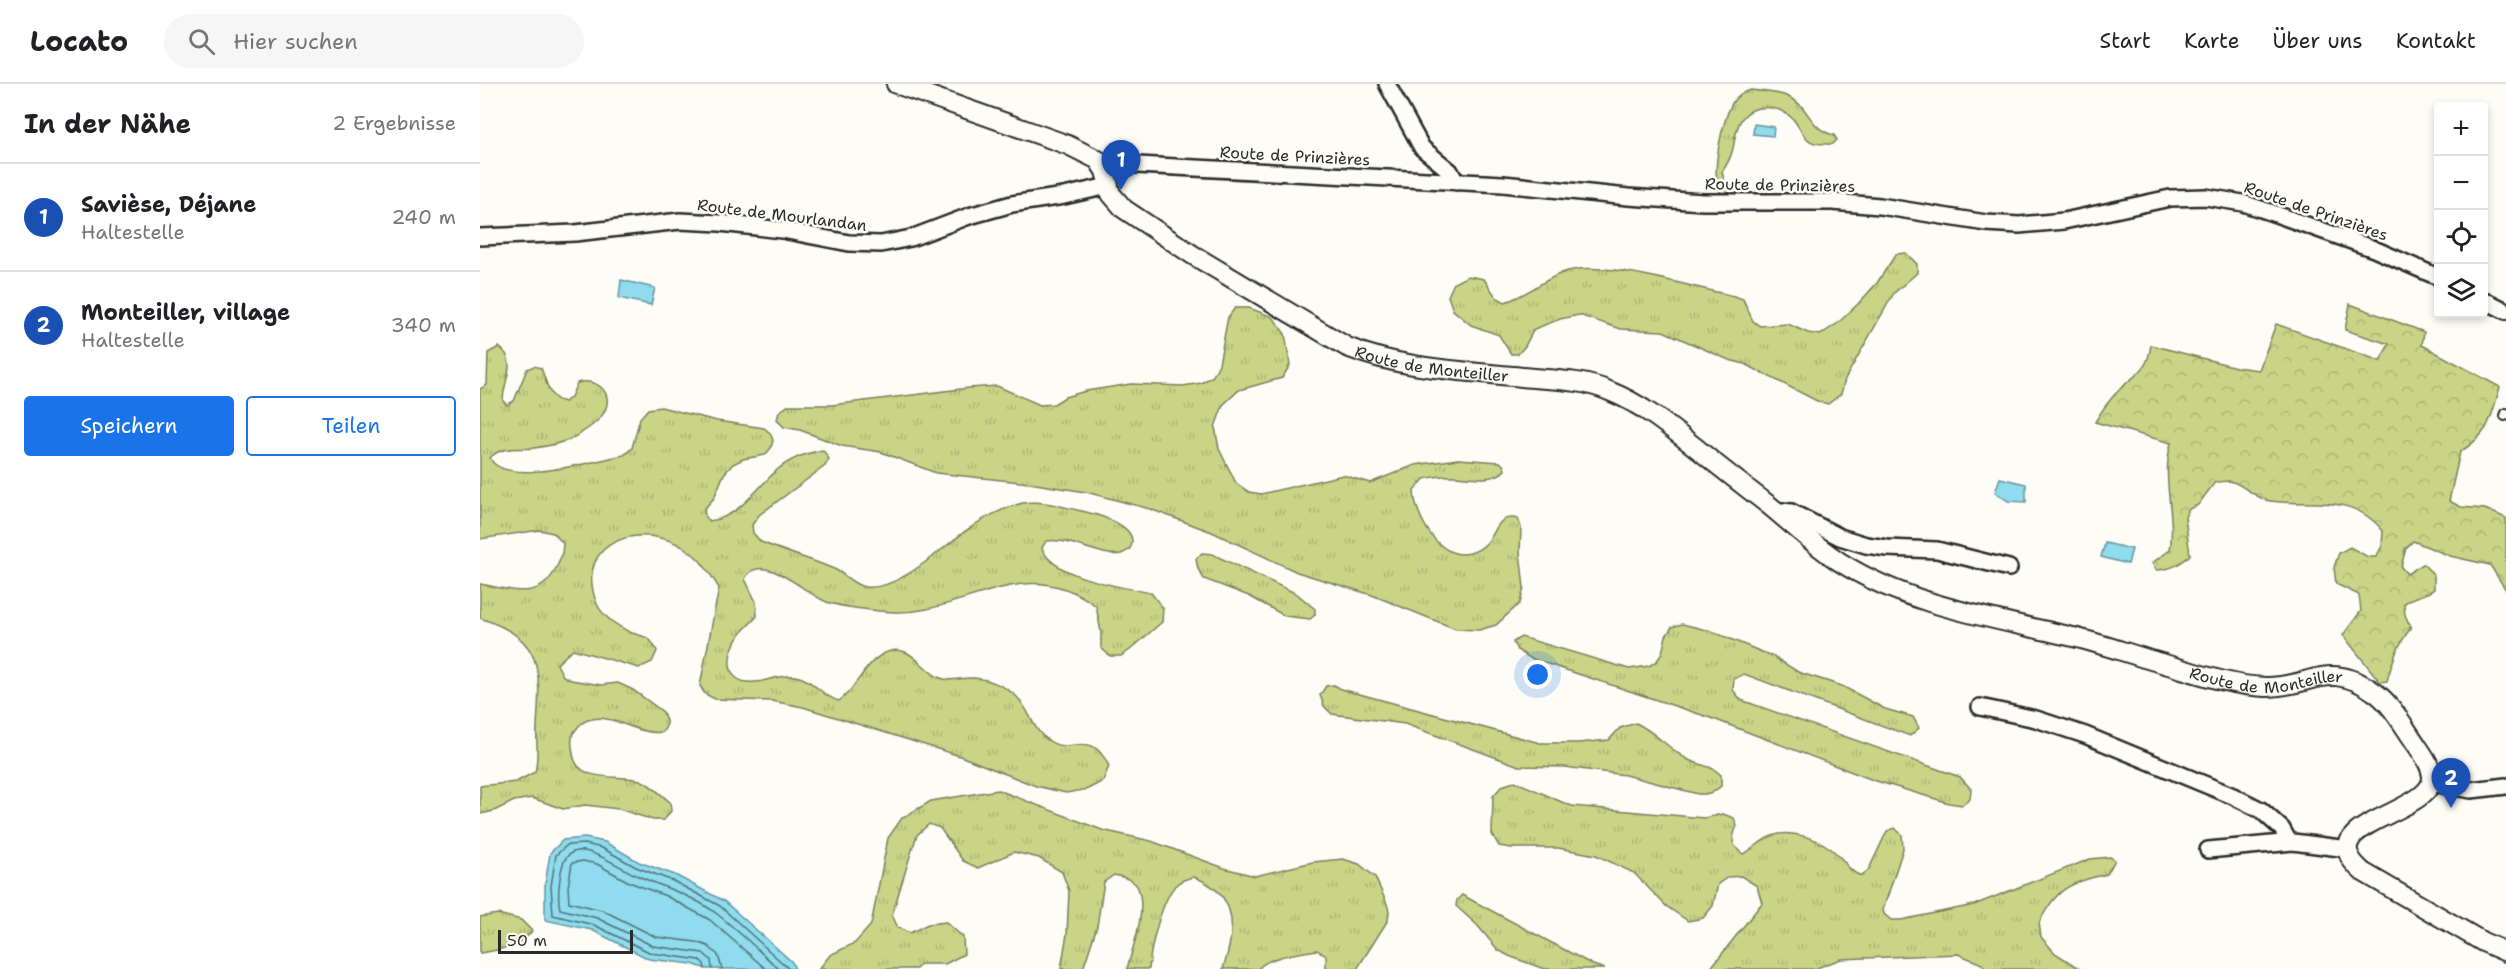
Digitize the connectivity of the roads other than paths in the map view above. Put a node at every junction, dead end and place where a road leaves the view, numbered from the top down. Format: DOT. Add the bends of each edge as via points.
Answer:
graph roads {
  1 [pos="896,84"];
  2 [pos="1387,84"];
  3 [pos="1106,176"];
  4 [pos="1456,182"];
  5 [pos="480,237"];
  6 [pos="2434,275"];
  7 [pos="2488,302"];
  8 [pos="2506,311"];
  9 [pos="1778,513"];
  10 [pos="2009,568"];
  11 [pos="1980,707"];
  12 [pos="2431,783"];
  13 [pos="2506,786"];
  14 [pos="2289,842"];
  15 [pos="2348,849"];
  16 [pos="2208,850"];
  17 [pos="2506,952"];
  1 -- 3 [label="street, Route de Monteiller" via="1080,149 1093,156"];
  2 -- 4 [label="street" via="1422,148 1450,171"];
  3 -- 4 [label="street, Route de Prinzières" via="1118,164"];
  3 -- 5 [label="street, Route de Mourlandan" via="1064,196 1012,204 952,221 911,238 881,244 849,243 720,222 680,221 575,233"];
  3 -- 9 [label="street, Route de Monteiller" via="1114,199 1131,214 1337,342 1395,361 1571,381 1606,389 1654,415"];
  4 -- 6 [label="street, Route de Prinzières" via="1703,202 1849,203 2019,225 2064,221 2170,198 2206,197 2273,213"];
  7 -- 8 [label="street"];
  9 -- 10 [label="street, Route de Monteiller" via="1791,512 1866,545 1937,550"];
  9 -- 12 [label="street, Route de Monteiller" via="1828,554 1863,575 1902,593 1969,613 2087,640 2243,684 2280,686 2328,675 2356,683 2377,694 2392,710 2430,767"];
  11 -- 14 [label="street" via="2037,719 2085,735 2222,791 2261,810 2282,829"];
  12 -- 13 [label="street" via="2471,790"];
  12 -- 15 [label="street" via="2416,800 2362,828 2353,836"];
  14 -- 15 [label="street"];
  14 -- 16 [label="street"];
  15 -- 17 [label="street" via="2363,872"];
}
